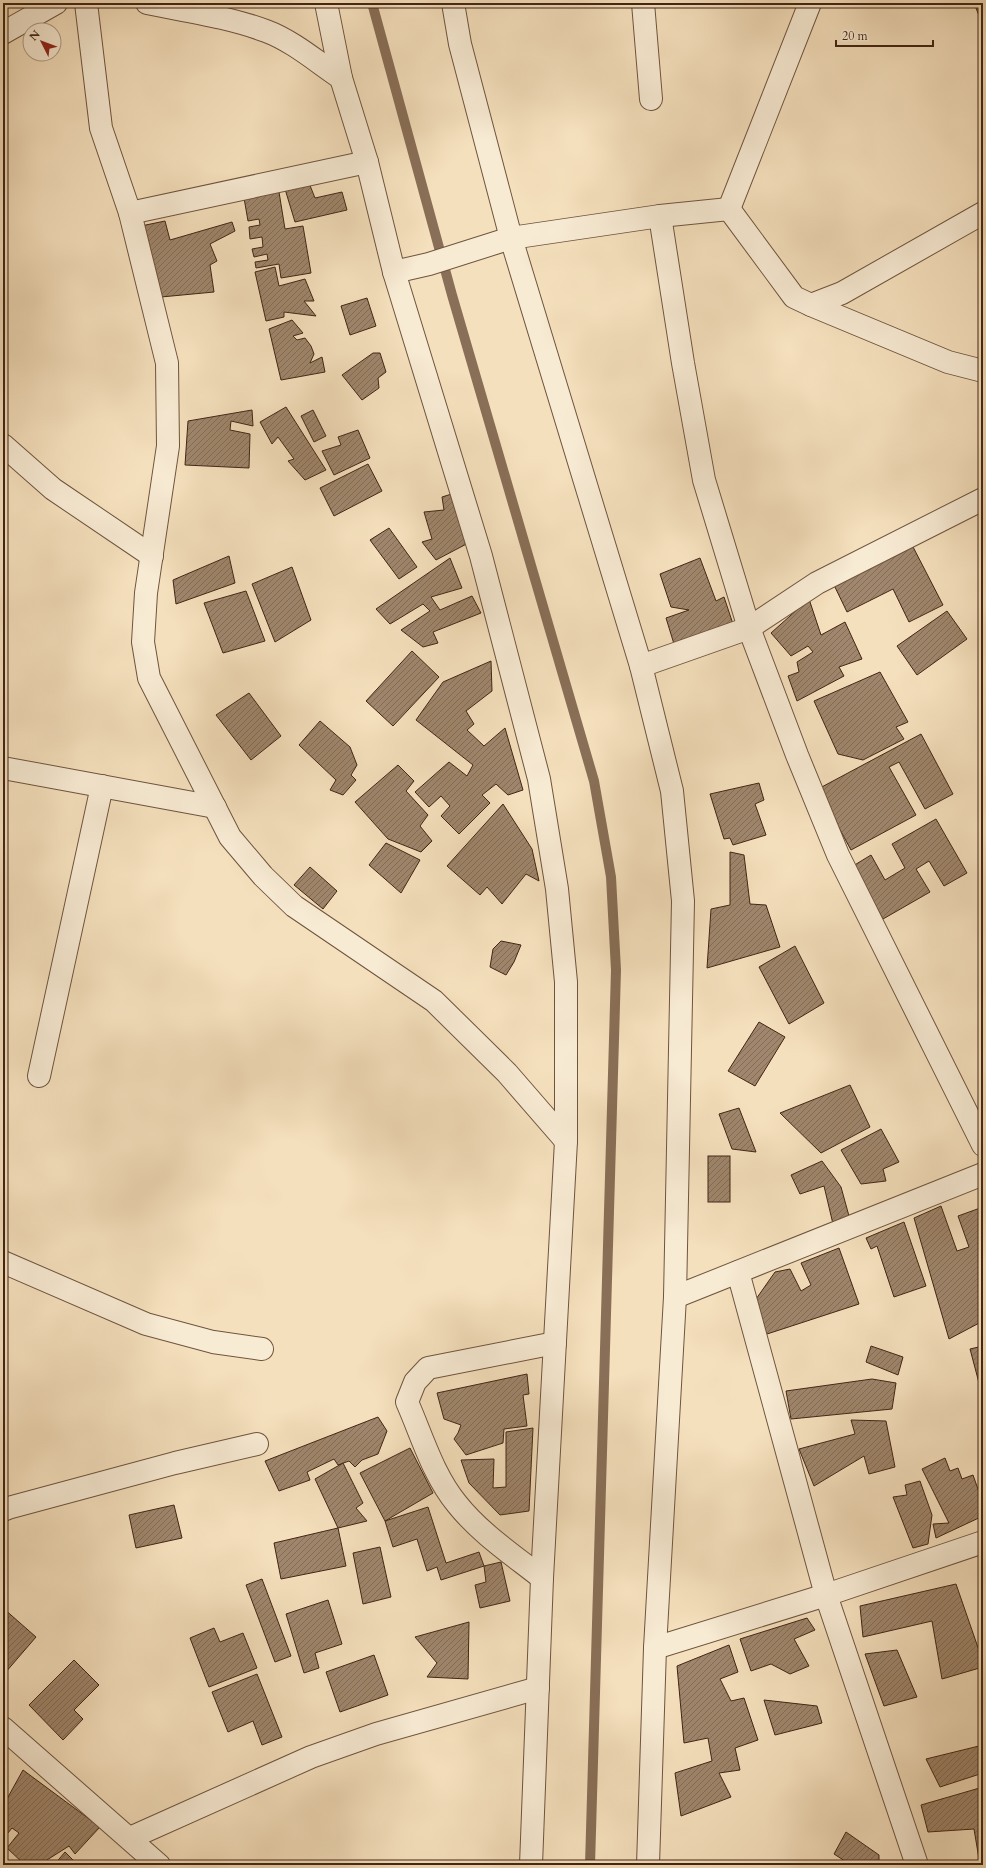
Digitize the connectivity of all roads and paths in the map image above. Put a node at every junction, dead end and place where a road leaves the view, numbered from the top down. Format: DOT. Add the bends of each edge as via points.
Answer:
graph roads {
  1 [pos="56,3"];
  2 [pos="86,3"];
  3 [pos="147,3"];
  4 [pos="326,3"];
  5 [pos="453,3"];
  6 [pos="643,3"];
  7 [pos="810,3"];
  8 [pos="3,33"];
  9 [pos="340,78"];
  10 [pos="650,99"];
  11 [pos="368,162"];
  12 [pos="729,209"];
  13 [pos="130,213"];
  14 [pos="983,213"];
  15 [pos="660,216"];
  16 [pos="511,238"];
  17 [pos="394,272"];
  18 [pos="811,305"];
  19 [pos="983,371"];
  20 [pos="3,445"];
  21 [pos="983,499"];
  22 [pos="152,556"];
  23 [pos="749,628"];
  24 [pos="641,666"];
  25 [pos="3,768"];
  26 [pos="102,786"];
  27 [pos="215,807"];
  28 [pos="39,1076"];
  29 [pos="566,1141"];
  30 [pos="983,1145"];
  31 [pos="983,1174"];
  32 [pos="3,1262"];
  33 [pos="738,1272"];
  34 [pos="675,1297"];
  35 [pos="555,1343"];
  36 [pos="262,1349"];
  37 [pos="257,1444"];
  38 [pos="3,1510"];
  39 [pos="983,1542"];
  40 [pos="542,1578"];
  41 [pos="826,1595"];
  42 [pos="656,1648"];
  43 [pos="538,1688"];
  44 [pos="3,1728"];
  45 [pos="130,1838"];
  46 [pos="159,1865"];
  47 [pos="531,1865"];
  48 [pos="648,1865"];
  49 [pos="917,1865"];
  1 -- 8 [label="street"];
  2 -- 13 [label="street" via="101,128"];
  3 -- 9 [label="street" via="267,31 291,43"];
  4 -- 9 [label="street"];
  5 -- 16 [label="street" via="460,44"];
  6 -- 10 [label="street"];
  7 -- 12 [label="street"];
  9 -- 11 [label="street"];
  11 -- 13 [label="street"];
  11 -- 17 [label="street"];
  12 -- 15 [label="street"];
  12 -- 18 [label="street" via="794,298"];
  13 -- 22 [label="street" via="167,363 168,446"];
  14 -- 18 [label="street" via="842,293"];
  15 -- 16 [label="street"];
  15 -- 23 [label="street" via="704,480"];
  16 -- 17 [label="street" via="429,264"];
  16 -- 24 [label="street"];
  17 -- 29 [label="street" via="481,556 539,779 557,889 566,982"];
  18 -- 19 [label="street" via="948,362"];
  20 -- 22 [label="street" via="53,489"];
  21 -- 23 [label="street" via="816,583"];
  22 -- 27 [label="street" via="146,593 143,642 149,678"];
  23 -- 24 [label="street"];
  23 -- 30 [label="street" via="838,855"];
  24 -- 34 [label="street" via="672,791 683,900"];
  25 -- 26 [label="street"];
  26 -- 27 [label="street"];
  26 -- 28 [label="street"];
  27 -- 29 [label="street" via="230,837 263,876 294,906 434,1001 507,1073"];
  29 -- 35 [label="street"];
  31 -- 33 [label="street"];
  32 -- 36 [label="street" via="146,1324 213,1342"];
  33 -- 34 [label="street"];
  33 -- 41 [label="street"];
  34 -- 42 [label="street"];
  35 -- 40 [label="street"];
  35 -- 40 [label="street" via="428,1368 414,1382 407,1402 439,1476 456,1503 477,1525"];
  37 -- 38 [label="street" via="175,1463"];
  39 -- 41 [label="street"];
  40 -- 43 [label="street"];
  41 -- 42 [label="street"];
  41 -- 49 [label="street"];
  42 -- 48 [label="street"];
  43 -- 45 [label="street" via="376,1734 311,1757"];
  43 -- 47 [label="street"];
  44 -- 45 [label="street"];
  45 -- 46 [label="street"];
}
